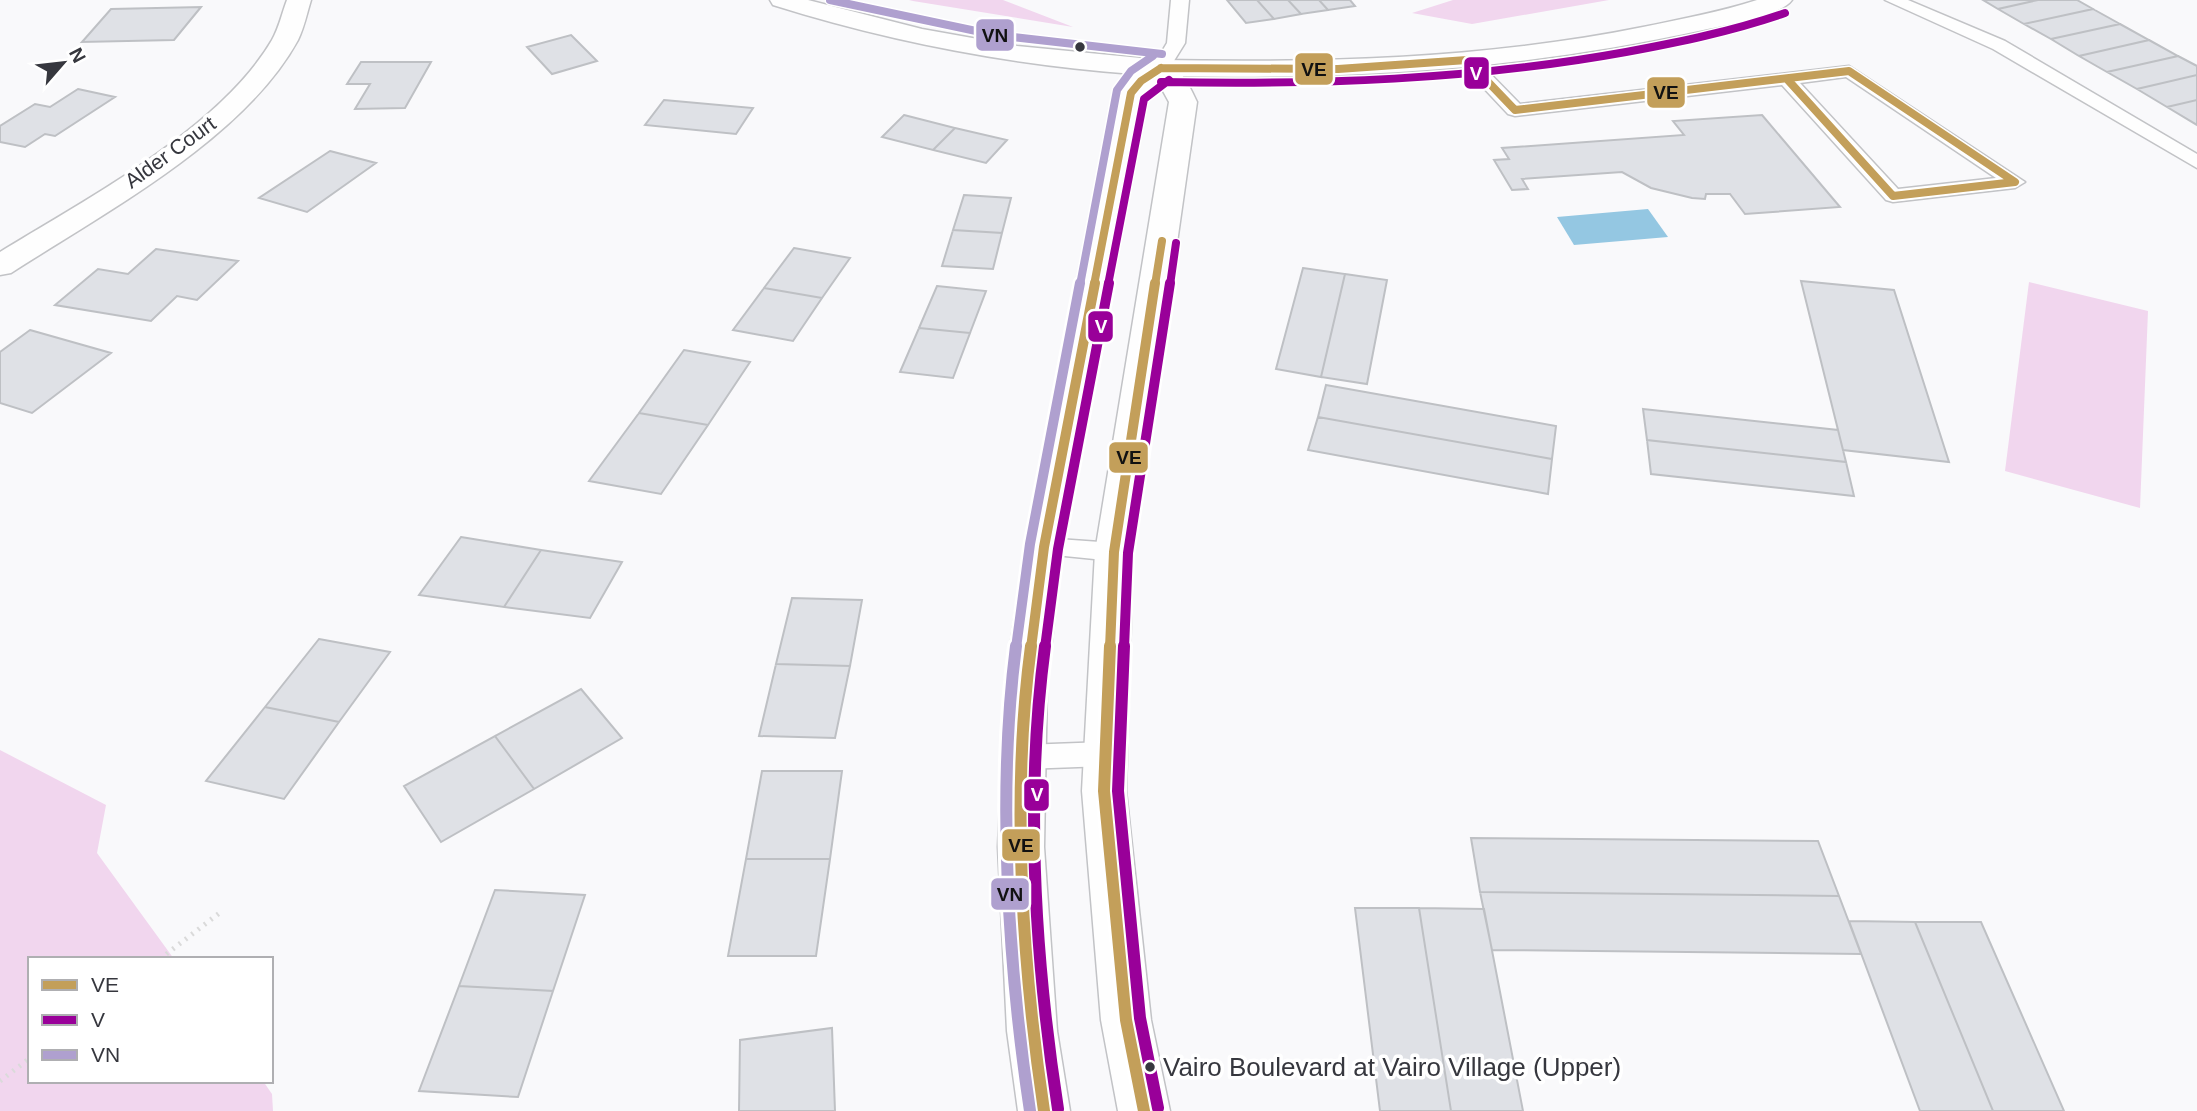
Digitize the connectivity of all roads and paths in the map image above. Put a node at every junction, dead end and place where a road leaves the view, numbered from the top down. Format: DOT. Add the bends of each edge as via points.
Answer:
graph roads {
  1 [pos="299,0"];
  2 [pos="782,0"];
  3 [pos="1180,0"];
  4 [pos="1780,0"];
  5 [pos="1894,0"];
  6 [pos="1467,60"];
  7 [pos="1161,68"];
  8 [pos="1787,79"];
  9 [pos="2197,162"];
  10 [pos="0,265"];
  11 [pos="1044,547"];
  12 [pos="1114,552"];
  13 [pos="1105,754"];
  14 [pos="1024,757"];
  15 [pos="222,911"];
  16 [pos="163,957"];
  17 [pos="28,1059"];
  18 [pos="0,1080"];
  19 [pos="1044,1111"];
  20 [pos="1144,1111"];
  1 -- 10 [label="street, Alder Court" via="290,33 277,55 222,113 134,179"];
  2 -- 7 [label="street" via="904,34 1070,62"];
  3 -- 7 [label="lane" via="1177,43"];
  4 -- 6 [label="street" via="1633,38"];
  5 -- 9 [label="lane" via="2000,45"];
  6 -- 7 [label="street" via="1290,70"];
  6 -- 8 [label="lane" via="1514,110"];
  7 -- 11 [label="street" via="1131,93"];
  7 -- 12 [label="street" via="1177,85 1183,102"];
  8 -- 8 [label="lane" via="1849,71 2015,182 1893,197"];
  11 -- 12 [label="lane"];
  11 -- 14 [label="street" via="1026,682"];
  12 -- 13 [label="street"];
  13 -- 14 [label="lane"];
  13 -- 20 [label="street" via="1104,791 1126,1020"];
  14 -- 19 [label="street" via="1021,860 1032,1031"];
  15 -- 16 [label="path"];
  17 -- 18 [label="path"];
}
